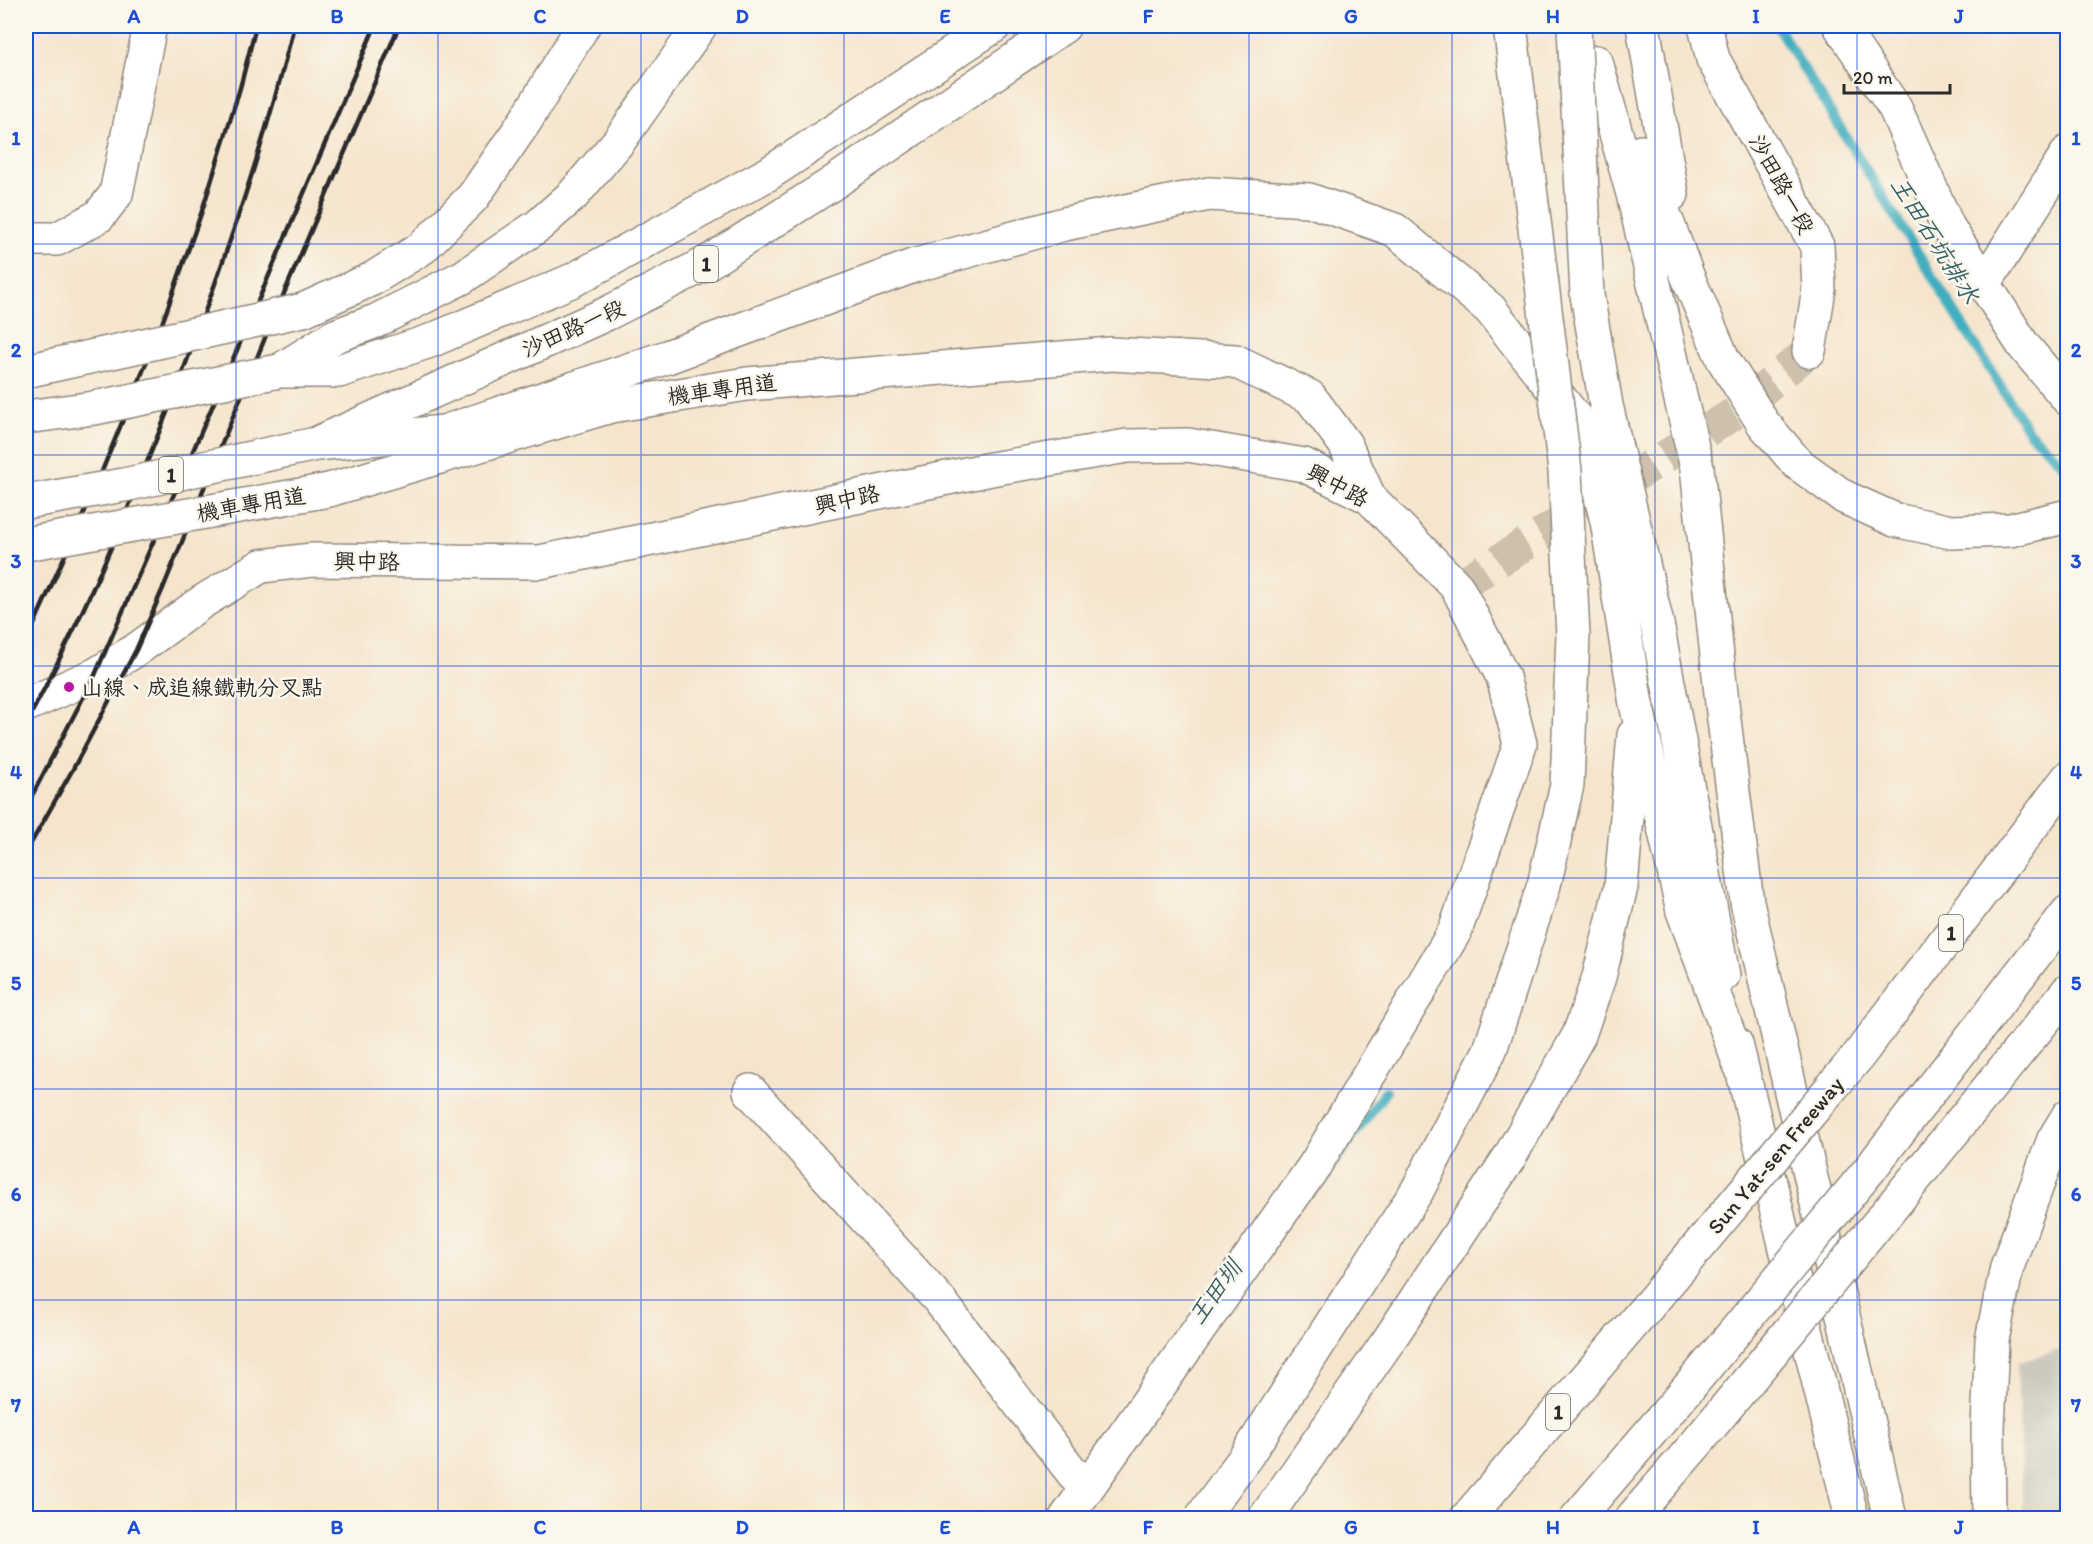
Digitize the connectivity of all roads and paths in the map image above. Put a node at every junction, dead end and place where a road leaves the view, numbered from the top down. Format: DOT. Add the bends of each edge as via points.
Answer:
graph roads {
  1 [pos="150,26"];
  2 [pos="583,26"];
  3 [pos="700,26"];
  4 [pos="994,26"];
  5 [pos="1064,26"];
  6 [pos="1510,26"];
  7 [pos="1567,26"];
  8 [pos="1574,26"];
  9 [pos="1644,26"];
  10 [pos="1705,26"];
  11 [pos="1840,26"];
  12 [pos="1596,62"];
  13 [pos="2067,152"];
  14 [pos="26,239"];
  15 [pos="1687,275"];
  16 [pos="1984,284"];
  17 [pos="1809,351"];
  18 [pos="26,371"];
  19 [pos="279,371"];
  20 [pos="2067,399"];
  21 [pos="26,417"];
  22 [pos="315,444"];
  23 [pos="1369,497"];
  24 [pos="26,502"];
  25 [pos="2067,516"];
  26 [pos="26,544"];
  27 [pos="1636,704"];
  28 [pos="26,705"];
  29 [pos="2067,778"];
  30 [pos="2067,912"];
  31 [pos="2067,990"];
  32 [pos="1740,1065"];
  33 [pos="750,1090"];
  34 [pos="2067,1116"];
  35 [pos="1086,1490"];
  36 [pos="1066,1518"];
  37 [pos="1201,1518"];
  38 [pos="1265,1518"];
  39 [pos="1467,1518"];
  40 [pos="1577,1518"];
  41 [pos="1632,1518"];
  42 [pos="1852,1518"];
  43 [pos="1890,1518"];
  44 [pos="1989,1518"];
  1 -- 14 [label="main road" via="116,194 99,216 57,239"];
  2 -- 18 [label="main road, bridge" via="473,197 422,248 372,279 303,310"];
  3 -- 19 [label="main road" via="619,141 573,195 539,225 463,277 376,321 335,336"];
  4 -- 19 [label="main road, 沙田路一段 / 1" via="768,174 573,280 430,341 339,371"];
  5 -- 22 [label="main road, 沙田路一段 / 1" via="830,185 707,263 606,314"];
  6 -- 37 [label="main road, bridge" via="1565,471 1573,636 1567,785 1544,885 1491,1050 1417,1191 1247,1455"];
  7 -- 12 [label="main road"];
  8 -- 32 [label="main road, bridge" via="1587,295 1606,405 1656,624"];
  9 -- 15 [label="main road"];
  10 -- 17 [label="main road, 沙田路一段" via="1713,59 1817,246 1819,289"];
  11 -- 16 [label="main road" via="1895,108 1948,227"];
  12 -- 15 [label="main road" via="1621,98"];
  12 -- 43 [label="main road" via="1633,194 1697,468 1747,902"];
  13 -- 16 [label="main road"];
  15 -- 25 [label="main road" via="1723,359 1763,423 1797,463 1844,497 1895,520 1952,532 2010,530"];
  16 -- 20 [label="main road" via="2023,345"];
  19 -- 21 [label="main road, 沙田路一段 / 1, bridge" via="94,408"];
  22 -- 24 [label="main road, 沙田路一段 / 1, bridge"];
  22 -- 27 [label="main road" via="444,432 667,357 913,266 1065,224 1209,194 1309,200 1395,230 1447,272 1490,309 1584,429 1607,521"];
  23 -- 26 [label="main road, 機車專用道, bridge" via="1346,444 1310,397 1235,361 1111,354 747,384 611,406 329,490"];
  23 -- 28 [label="main road, 興中路" via="1304,465 1188,445 1127,446 991,469 540,562 312,560 261,566 95,675"];
  23 -- 35 [label="main road, 興中路" via="1457,587 1503,677 1520,744 1455,931 1315,1165"];
  27 -- 32 [label="main road" via="1683,911"];
  27 -- 38 [label="main road" via="1621,887 1599,977 1579,1035 1509,1158"];
  29 -- 39 [label="main road, Sun Yat-sen Freeway / 1, bridge" via="1859,1055"];
  30 -- 40 [label="main road, bridge" via="1870,1169"];
  31 -- 41 [label="main road, bridge"];
  32 -- 42 [label="main road"];
  33 -- 35 [label="main road" via="939,1301"];
  34 -- 44 [label="main road" via="2054,1139 2004,1277 1992,1340"];
  35 -- 36 [label="main road, 興中路"];
}
